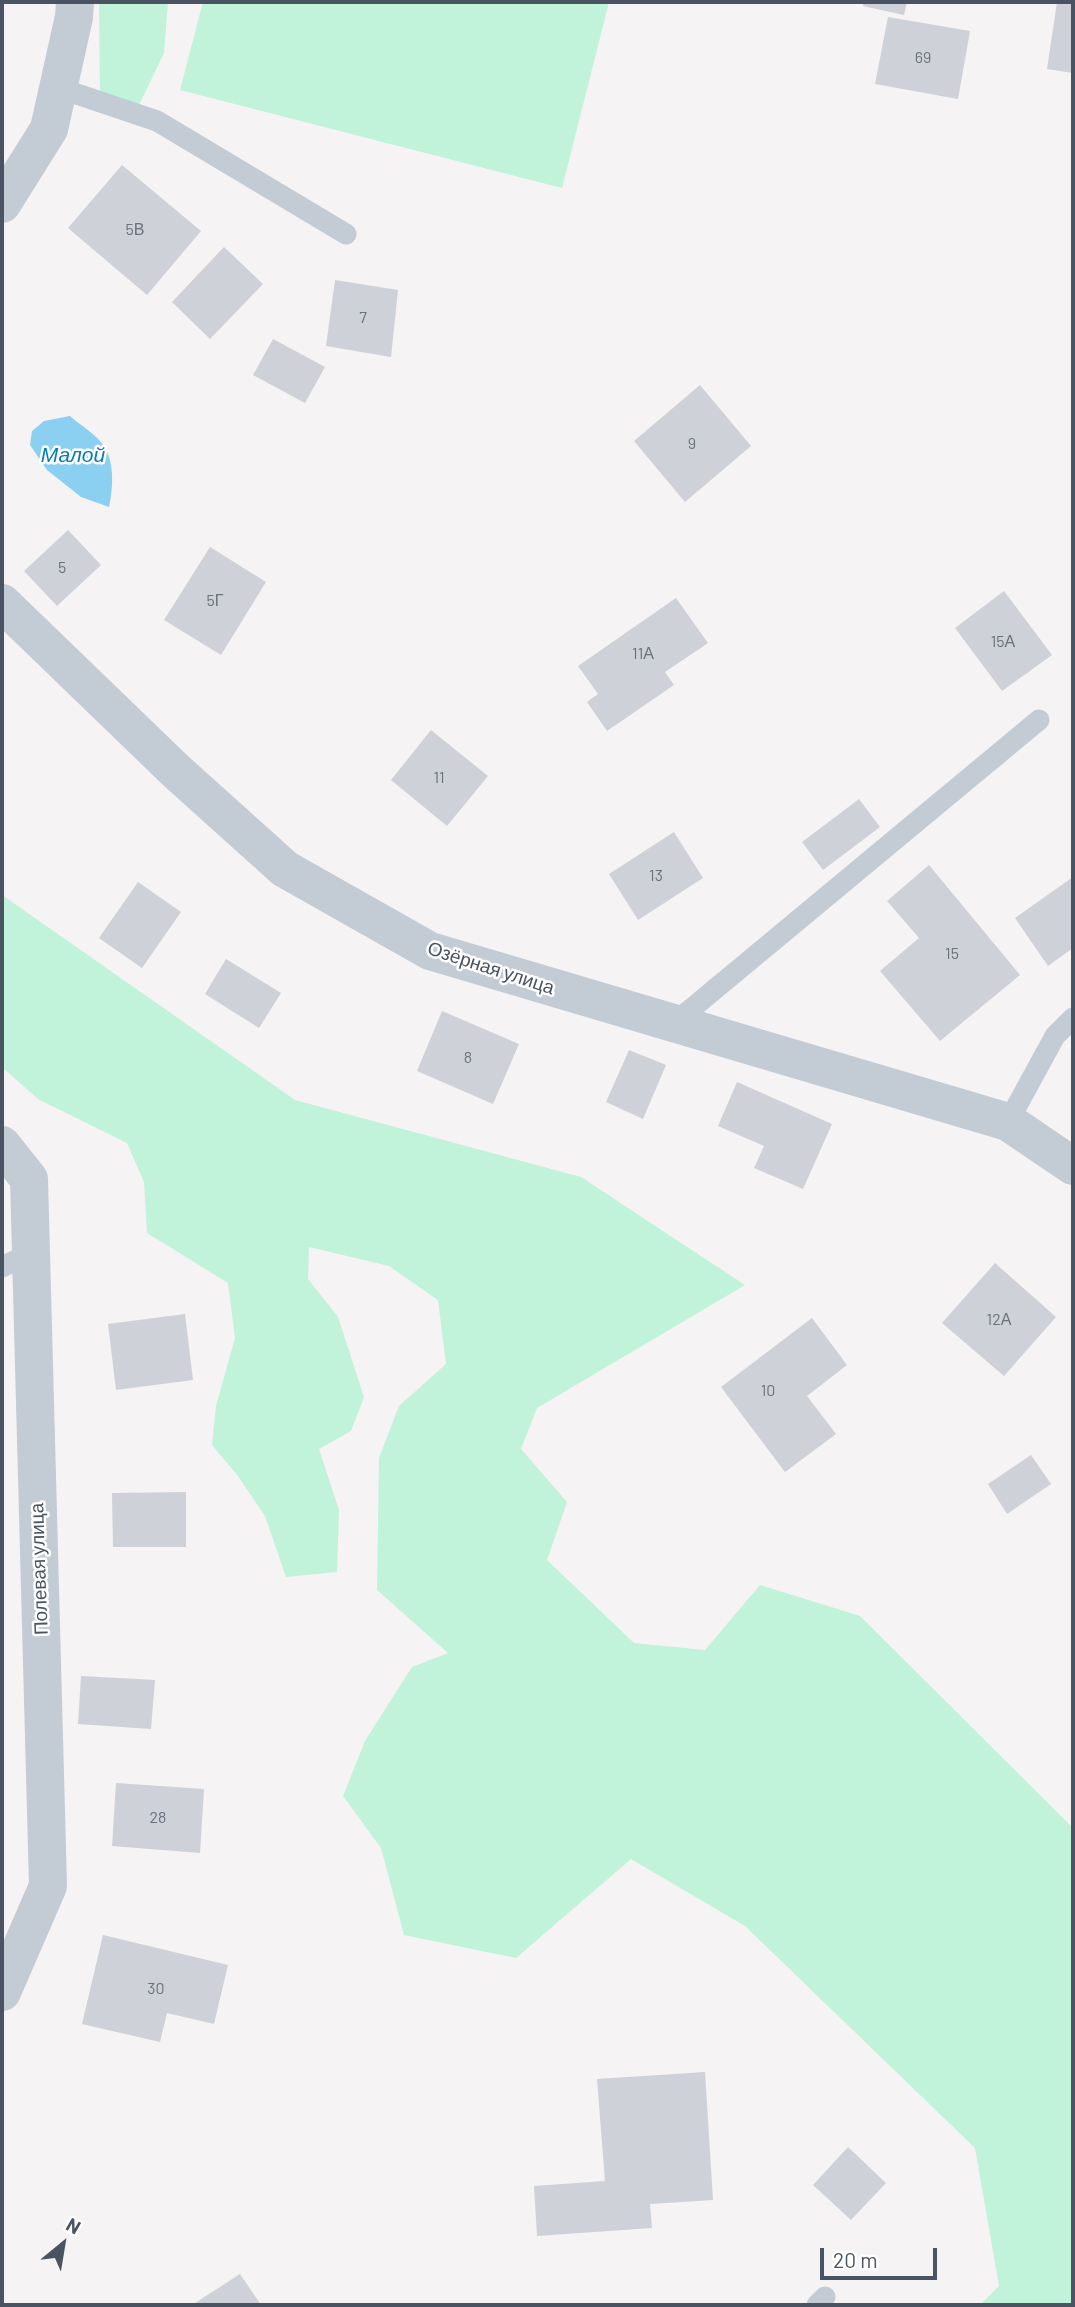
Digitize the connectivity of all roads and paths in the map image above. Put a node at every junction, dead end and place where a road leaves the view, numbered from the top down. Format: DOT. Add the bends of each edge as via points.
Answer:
graph roads {
  1 [pos="75,2"];
  2 [pos="58,88"];
  3 [pos="2,204"];
  4 [pos="346,234"];
  5 [pos="2,603"];
  6 [pos="1039,720"];
  7 [pos="1073,1018"];
  8 [pos="673,1024"];
  9 [pos="1008,1122"];
  10 [pos="2,1145"];
  11 [pos="1073,1166"];
  12 [pos="16,1260"];
  13 [pos="2,1992"];
  1 -- 2 [label="street"];
  2 -- 3 [label="street" via="49,129"];
  2 -- 4 [label="lane" via="157,121"];
  5 -- 8 [label="street, Озёрная улица" via="285,869 430,951"];
  6 -- 8 [label="lane"];
  7 -- 9 [label="lane" via="1055,1036"];
  8 -- 9 [label="street, Озёрная улица"];
  9 -- 11 [label="street, Озёрная улица"];
  10 -- 12 [label="street, Полевая улица" via="29,1180"];
  12 -- 13 [label="street, Полевая улица" via="48,1886"];
}
